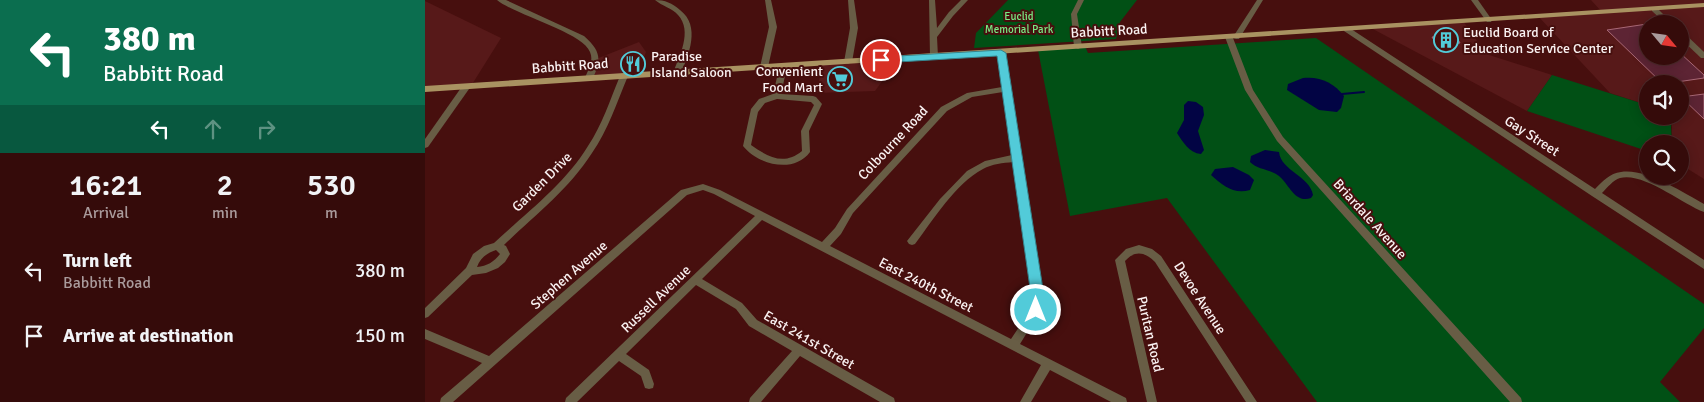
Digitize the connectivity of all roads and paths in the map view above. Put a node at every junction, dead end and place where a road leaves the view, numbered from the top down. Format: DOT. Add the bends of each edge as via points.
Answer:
graph roads {
  1 [pos="501,0"];
  2 [pos="768,0"];
  3 [pos="851,0"];
  4 [pos="933,0"];
  5 [pos="965,0"];
  6 [pos="1081,0"];
  7 [pos="1260,0"];
  8 [pos="1474,0"];
  9 [pos="663,1"];
  10 [pos="1704,5"];
  11 [pos="1654,9"];
  12 [pos="933,11"];
  13 [pos="951,14"];
  14 [pos="1660,15"];
  15 [pos="1489,20"];
  16 [pos="1346,30"];
  17 [pos="935,35"];
  18 [pos="1233,37"];
  19 [pos="1689,42"];
  20 [pos="1078,47"];
  21 [pos="1001,53"];
  22 [pos="934,56"];
  23 [pos="1704,56"];
  24 [pos="848,62"];
  25 [pos="783,67"];
  26 [pos="764,68"];
  27 [pos="677,73"];
  28 [pos="624,76"];
  29 [pos="589,78"];
  30 [pos="465,87"];
  31 [pos="425,89"];
  32 [pos="1005,89"];
  33 [pos="777,96"];
  34 [pos="425,145"];
  35 [pos="1016,158"];
  36 [pos="717,192"];
  37 [pos="1595,194"];
  38 [pos="1704,208"];
  39 [pos="761,215"];
  40 [pos="912,241"];
  41 [pos="497,246"];
  42 [pos="823,247"];
  43 [pos="1704,265"];
  44 [pos="470,271"];
  45 [pos="1122,272"];
  46 [pos="695,280"];
  47 [pos="425,314"];
  48 [pos="425,334"];
  49 [pos="1013,345"];
  50 [pos="799,350"];
  51 [pos="618,355"];
  52 [pos="491,362"];
  53 [pos="1047,364"];
  54 [pos="649,384"];
  55 [pos="445,402"];
  56 [pos="570,402"];
  57 [pos="754,402"];
  58 [pos="888,402"];
  59 [pos="1025,402"];
  60 [pos="1122,402"];
  61 [pos="1152,402"];
  62 [pos="1252,402"];
  63 [pos="1517,402"];
  1 -- 29 [label="street" via="588,44 594,50 596,61"];
  2 -- 26 [label="street" via="773,27"];
  3 -- 24 [label="street" via="854,28"];
  4 -- 12 [label="street"];
  5 -- 13 [label="street"];
  6 -- 20 [label="street" via="1073,14"];
  7 -- 18 [label="street"];
  8 -- 15 [label="street"];
  9 -- 27 [label="street" via="683,14 689,26 689,40"];
  10 -- 11 [label="main road, Babbitt Road"];
  11 -- 14 [label="street"];
  11 -- 15 [label="main road, Babbitt Road"];
  12 -- 13 [label="street"];
  12 -- 17 [label="street"];
  13 -- 17 [label="street"];
  15 -- 16 [label="main road, Babbitt Road"];
  16 -- 18 [label="main road, Babbitt Road"];
  16 -- 37 [label="street, Gay Street"];
  17 -- 22 [label="street"];
  18 -- 20 [label="main road, Babbitt Road"];
  18 -- 63 [label="street, Briardale Avenue" via="1249,90 1281,139"];
  19 -- 23 [label="street"];
  20 -- 21 [label="main road, Babbitt Road"];
  21 -- 22 [label="main road, Babbitt Road"];
  21 -- 32 [label="street"];
  22 -- 24 [label="main road, Babbitt Road"];
  24 -- 25 [label="main road, Babbitt Road"];
  25 -- 26 [label="main road, Babbitt Road"];
  25 -- 33 [label="street"];
  26 -- 27 [label="main road, Babbitt Road"];
  27 -- 28 [label="main road, Babbitt Road"];
  28 -- 29 [label="main road, Babbitt Road"];
  28 -- 41 [label="street, Garden Drive" via="584,159"];
  29 -- 30 [label="main road, Babbitt Road"];
  30 -- 31 [label="main road, Babbitt Road"];
  30 -- 34 [label="street"];
  32 -- 35 [label="street"];
  32 -- 42 [label="street, Colbourne Road" via="970,96 944,109 850,211"];
  33 -- 33 [label="street" via="762,101 753,111 747,146 758,155 782,164 796,161 806,152 805,131 818,104 813,99"];
  35 -- 40 [label="street" via="978,167 963,179"];
  35 -- 49 [label="street" via="1038,302"];
  36 -- 39 [label="street, East 240th Street"];
  36 -- 52 [label="street, Stephen Avenue" via="703,187 685,192"];
  37 -- 38 [label="street" via="1613,178 1636,176"];
  37 -- 43 [label="street, Gay Street"];
  39 -- 42 [label="street, East 240th Street"];
  39 -- 46 [label="street, Russell Avenue"];
  41 -- 44 [label="street, Garden Drive" via="476,257"];
  41 -- 44 [label="street" via="505,254 493,267"];
  42 -- 49 [label="street, East 240th Street"];
  44 -- 47 [label="street, Garden Drive"];
  45 -- 61 [label="street, Puritan Road"];
  45 -- 62 [label="street, Devoe Avenue" via="1120,260 1125,253 1139,248 1152,253"];
  46 -- 50 [label="street, East 241st Street" via="739,306 753,323"];
  46 -- 51 [label="street, Russell Avenue"];
  48 -- 52 [label="street"];
  49 -- 53 [label="street, East 240th Street"];
  50 -- 57 [label="street"];
  50 -- 58 [label="street, East 241st Street"];
  51 -- 54 [label="street" via="645,373"];
  51 -- 56 [label="street, Russell Avenue"];
  52 -- 55 [label="street, Stephen Avenue"];
  53 -- 59 [label="street"];
  53 -- 60 [label="street, East 240th Street"];
}
